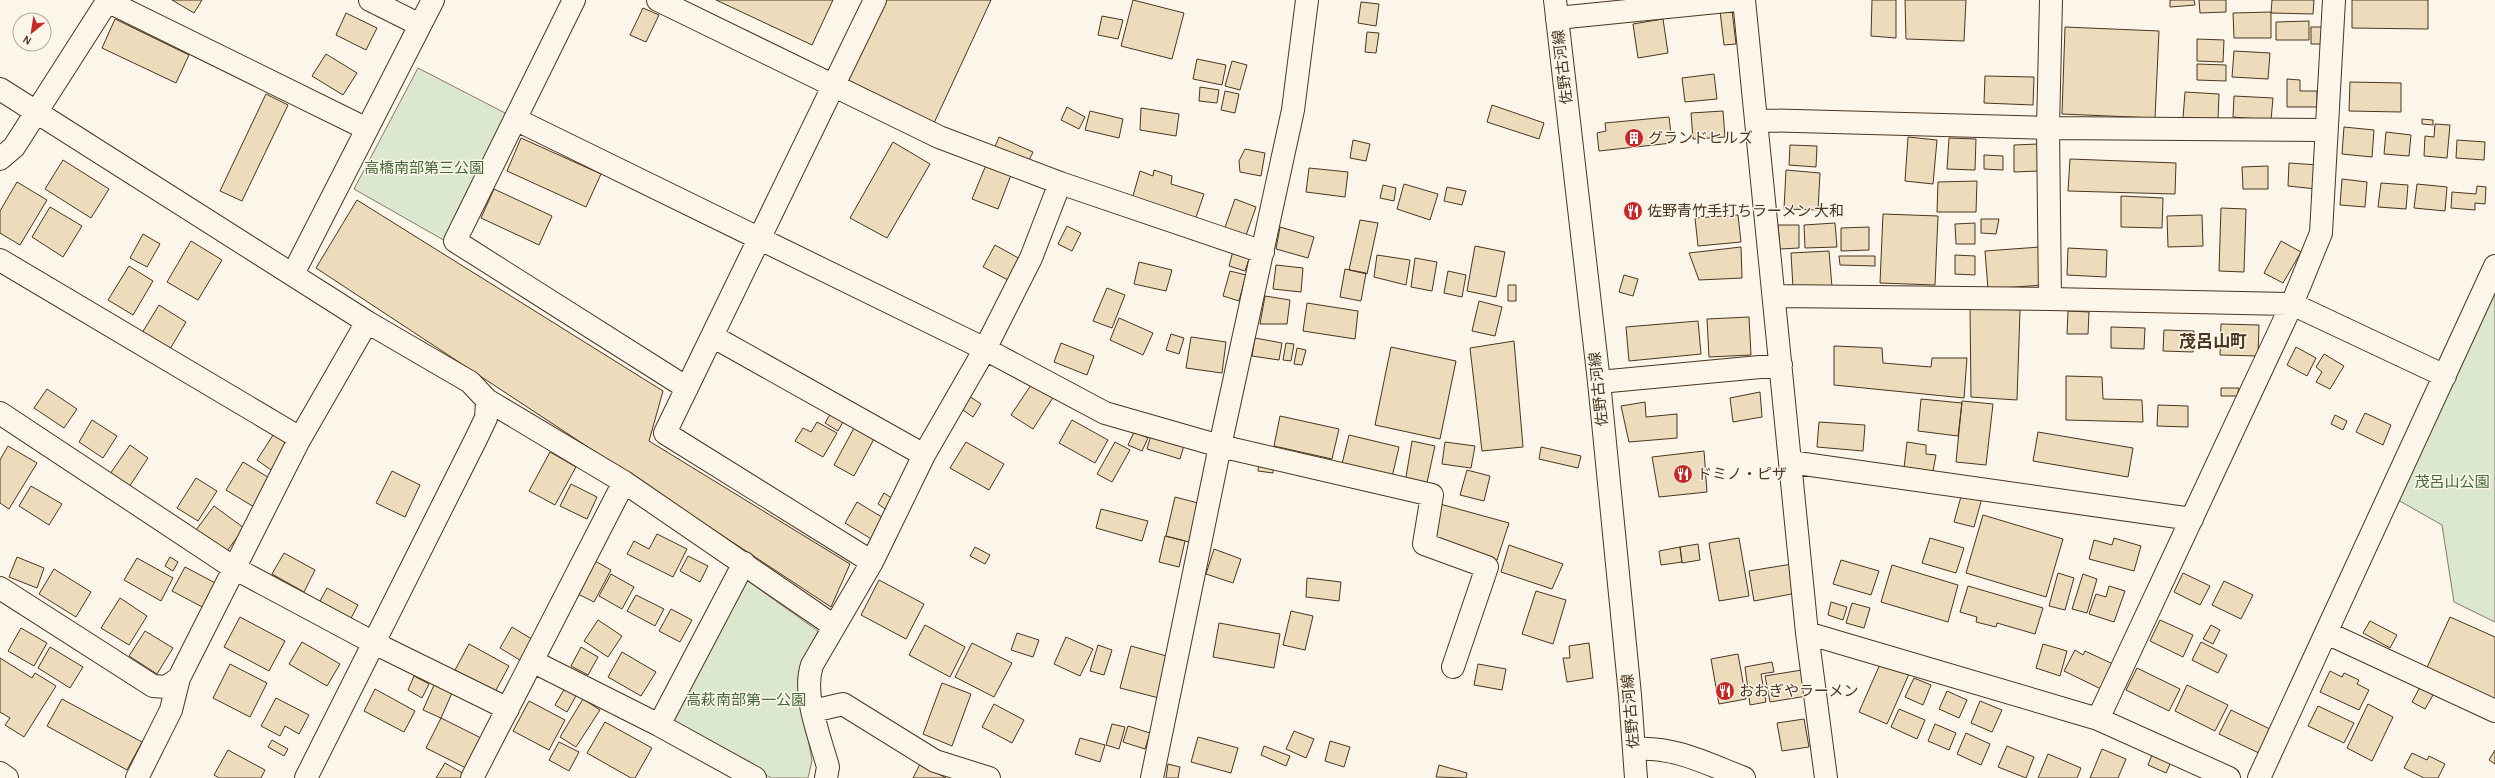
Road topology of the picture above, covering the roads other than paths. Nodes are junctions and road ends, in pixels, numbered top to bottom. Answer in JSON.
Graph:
{"nodes":[{"id":1,"x":370,"y":0,"type":"edge"},
{"id":2,"x":433,"y":0,"type":"edge"},
{"id":3,"x":574,"y":0,"type":"edge"},
{"id":4,"x":658,"y":0,"type":"edge"},
{"id":5,"x":875,"y":0,"type":"edge"},
{"id":6,"x":1307,"y":0,"type":"edge"},
{"id":7,"x":1737,"y":0,"type":"edge"},
{"id":8,"x":1744,"y":0,"type":"edge"},
{"id":9,"x":2051,"y":0,"type":"edge"},
{"id":10,"x":2334,"y":0,"type":"edge"},
{"id":11,"x":107,"y":1,"type":"edge"},
{"id":12,"x":1556,"y":9,"type":"edge"},
{"id":13,"x":420,"y":25,"type":"junction"},
{"id":14,"x":834,"y":85,"type":"junction"},
{"id":15,"x":0,"y":90,"type":"edge"},
{"id":16,"x":36,"y":112,"type":"junction"},
{"id":17,"x":515,"y":119,"type":"junction"},
{"id":18,"x":1756,"y":120,"type":"junction"},
{"id":19,"x":2048,"y":128,"type":"junction"},
{"id":20,"x":367,"y":129,"type":"junction"},
{"id":21,"x":2326,"y":130,"type":"junction"},
{"id":22,"x":0,"y":159,"type":"edge"},
{"id":23,"x":1060,"y":183,"type":"junction"},
{"id":24,"x":759,"y":238,"type":"junction"},
{"id":25,"x":1263,"y":252,"type":"junction"},
{"id":26,"x":0,"y":260,"type":"edge"},
{"id":27,"x":2495,"y":266,"type":"edge"},
{"id":28,"x":293,"y":274,"type":"junction"},
{"id":29,"x":1774,"y":296,"type":"junction"},
{"id":30,"x":2050,"y":299,"type":"junction"},
{"id":31,"x":2292,"y":304,"type":"junction"},
{"id":32,"x":367,"y":322,"type":"junction"},
{"id":33,"x":712,"y":336,"type":"junction"},
{"id":34,"x":985,"y":349,"type":"junction"},
{"id":35,"x":1780,"y":365,"type":"junction"},
{"id":36,"x":2445,"y":376,"type":"junction"},
{"id":37,"x":1599,"y":382,"type":"junction"},
{"id":38,"x":686,"y":388,"type":"junction"},
{"id":39,"x":487,"y":400,"type":"junction"},
{"id":40,"x":0,"y":413,"type":"edge"},
{"id":41,"x":300,"y":438,"type":"junction"},
{"id":42,"x":1220,"y":446,"type":"junction"},
{"id":43,"x":924,"y":455,"type":"junction"},
{"id":44,"x":1790,"y":462,"type":"junction"},
{"id":45,"x":624,"y":482,"type":"junction"},
{"id":46,"x":2192,"y":518,"type":"junction"},
{"id":47,"x":872,"y":562,"type":"junction"},
{"id":48,"x":744,"y":563,"type":"junction"},
{"id":49,"x":234,"y":568,"type":"junction"},
{"id":50,"x":0,"y":588,"type":"edge"},
{"id":51,"x":834,"y":626,"type":"junction"},
{"id":52,"x":1807,"y":633,"type":"junction"},
{"id":53,"x":2327,"y":633,"type":"junction"},
{"id":54,"x":374,"y":643,"type":"junction"},
{"id":55,"x":532,"y":661,"type":"junction"},
{"id":56,"x":1453,"y":667,"type":"dead end"},
{"id":57,"x":179,"y":678,"type":"junction"},
{"id":58,"x":508,"y":708,"type":"junction"},
{"id":59,"x":813,"y":711,"type":"junction"},
{"id":60,"x":2495,"y":711,"type":"edge"},
{"id":61,"x":2098,"y":719,"type":"junction"},
{"id":62,"x":659,"y":725,"type":"junction"},
{"id":63,"x":1634,"y":749,"type":"junction"},
{"id":64,"x":0,"y":773,"type":"edge"},
{"id":65,"x":480,"y":775,"type":"edge"},
{"id":66,"x":7,"y":778,"type":"edge"},
{"id":67,"x":137,"y":778,"type":"edge"},
{"id":68,"x":306,"y":778,"type":"edge"},
{"id":69,"x":755,"y":778,"type":"edge"},
{"id":70,"x":826,"y":778,"type":"edge"},
{"id":71,"x":989,"y":778,"type":"edge"},
{"id":72,"x":1152,"y":778,"type":"edge"},
{"id":73,"x":1636,"y":778,"type":"edge"},
{"id":74,"x":1744,"y":778,"type":"edge"},
{"id":75,"x":1826,"y":778,"type":"edge"},
{"id":76,"x":2229,"y":778,"type":"edge"},
{"id":77,"x":2259,"y":778,"type":"edge"}],
"edges":[{"from":1,"to":13,"type":"street"},
{"from":2,"to":13,"type":"street"},
{"from":3,"to":17,"type":"street"},
{"from":4,"to":14,"type":"street"},
{"from":5,"to":14,"type":"street"},
{"from":6,"to":25,"type":"street"},
{"from":7,"to":12,"type":"street"},
{"from":8,"to":18,"type":"street"},
{"from":9,"to":19,"type":"street"},
{"from":10,"to":21,"type":"street"},
{"from":11,"to":16,"type":"street"},
{"from":11,"to":20,"type":"street"},
{"from":12,"to":37,"type":"street","name":"佐野古河線"},
{"from":13,"to":20,"type":"street"},
{"from":14,"to":23,"type":"street"},
{"from":14,"to":24,"type":"street"},
{"from":15,"to":16,"type":"street"},
{"from":16,"to":22,"type":"street"},
{"from":16,"to":28,"type":"street"},
{"from":17,"to":24,"type":"street"},
{"from":17,"to":38,"type":"street"},
{"from":18,"to":19,"type":"street"},
{"from":18,"to":29,"type":"street"},
{"from":19,"to":21,"type":"street"},
{"from":19,"to":30,"type":"street"},
{"from":20,"to":28,"type":"street"},
{"from":21,"to":31,"type":"street"},
{"from":23,"to":25,"type":"street"},
{"from":23,"to":34,"type":"street"},
{"from":24,"to":33,"type":"street"},
{"from":24,"to":34,"type":"street"},
{"from":25,"to":42,"type":"street"},
{"from":26,"to":41,"type":"street"},
{"from":27,"to":36,"type":"street"},
{"from":28,"to":32,"type":"street"},
{"from":29,"to":30,"type":"street"},
{"from":29,"to":35,"type":"street"},
{"from":30,"to":31,"type":"street"},
{"from":31,"to":36,"type":"street"},
{"from":31,"to":46,"type":"street"},
{"from":32,"to":39,"type":"street"},
{"from":32,"to":41,"type":"street"},
{"from":33,"to":38,"type":"street"},
{"from":33,"to":43,"type":"street"},
{"from":34,"to":42,"type":"street"},
{"from":34,"to":43,"type":"street"},
{"from":35,"to":37,"type":"street"},
{"from":35,"to":44,"type":"street"},
{"from":36,"to":53,"type":"street"},
{"from":37,"to":63,"type":"street","name":"佐野古河線"},
{"from":38,"to":47,"type":"street"},
{"from":39,"to":45,"type":"street"},
{"from":39,"to":54,"type":"street"},
{"from":40,"to":49,"type":"street"},
{"from":41,"to":49,"type":"street"},
{"from":42,"to":56,"type":"street"},
{"from":42,"to":72,"type":"street"},
{"from":43,"to":47,"type":"street"},
{"from":44,"to":46,"type":"street"},
{"from":44,"to":52,"type":"street"},
{"from":45,"to":48,"type":"street"},
{"from":45,"to":55,"type":"street"},
{"from":46,"to":61,"type":"street"},
{"from":47,"to":51,"type":"street"},
{"from":48,"to":51,"type":"street"},
{"from":48,"to":62,"type":"street"},
{"from":49,"to":54,"type":"street"},
{"from":49,"to":57,"type":"street"},
{"from":50,"to":57,"type":"street"},
{"from":51,"to":59,"type":"street"},
{"from":52,"to":61,"type":"street"},
{"from":52,"to":75,"type":"street"},
{"from":53,"to":60,"type":"street"},
{"from":53,"to":77,"type":"street"},
{"from":54,"to":58,"type":"street"},
{"from":54,"to":68,"type":"street"},
{"from":55,"to":58,"type":"street"},
{"from":55,"to":62,"type":"street"},
{"from":57,"to":67,"type":"street"},
{"from":58,"to":65,"type":"street"},
{"from":59,"to":70,"type":"street"},
{"from":59,"to":71,"type":"street"},
{"from":61,"to":76,"type":"street"},
{"from":62,"to":69,"type":"street"},
{"from":63,"to":73,"type":"street","name":"佐野古河線"},
{"from":63,"to":74,"type":"street"},
{"from":64,"to":66,"type":"street"}]}
